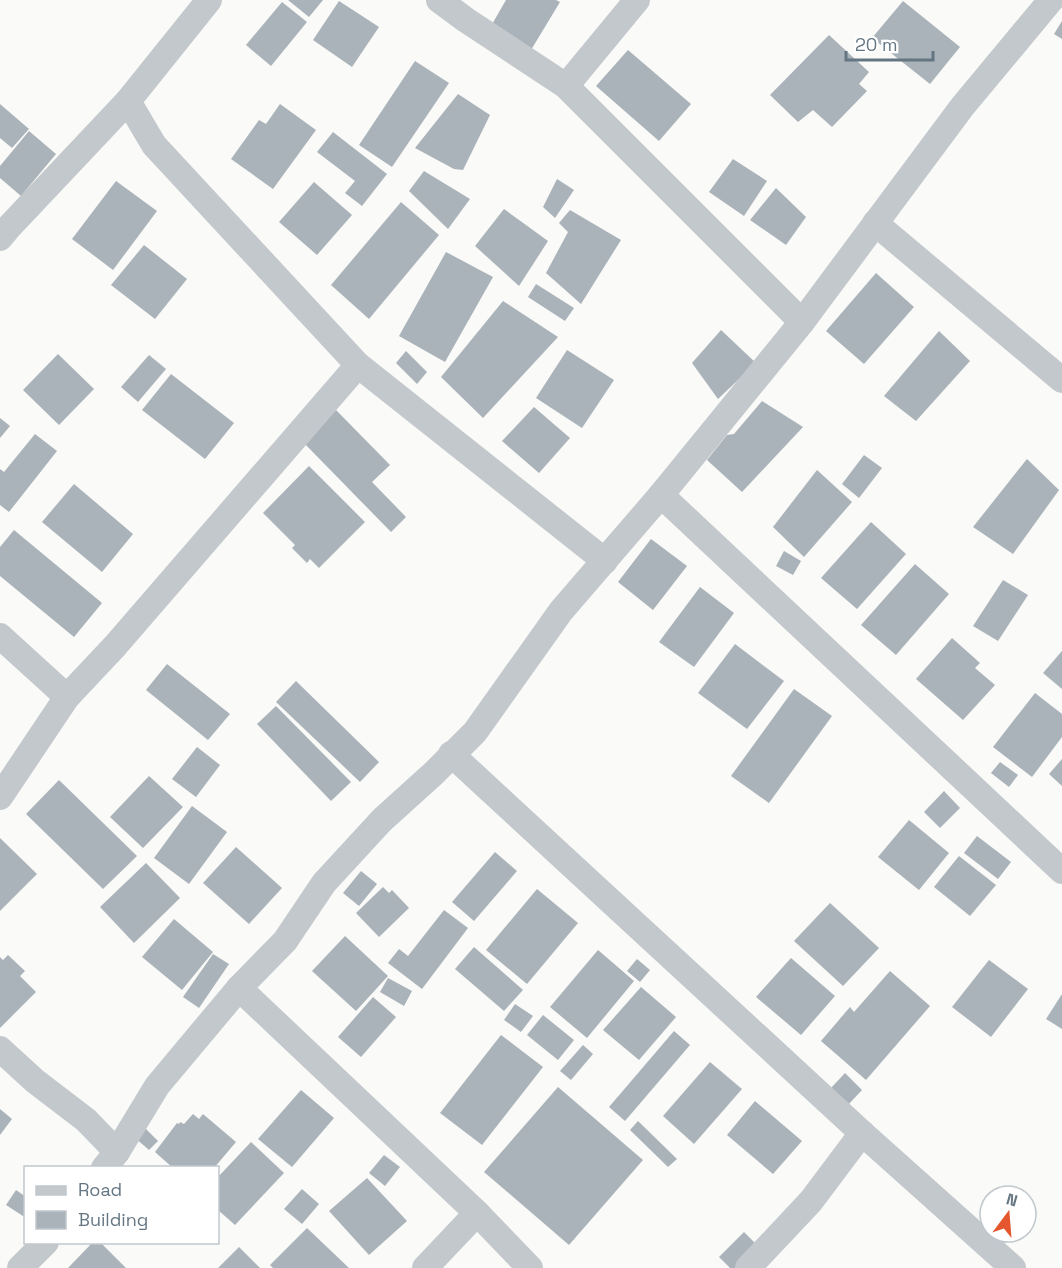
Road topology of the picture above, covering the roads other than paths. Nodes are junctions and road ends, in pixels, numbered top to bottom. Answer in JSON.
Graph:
{"nodes":[{"id":1,"x":209,"y":0,"type":"edge"},
{"id":2,"x":439,"y":0,"type":"edge"},
{"id":3,"x":637,"y":0,"type":"edge"},
{"id":4,"x":1051,"y":0,"type":"edge"},
{"id":5,"x":566,"y":86,"type":"junction"},
{"id":6,"x":129,"y":101,"type":"junction"},
{"id":7,"x":875,"y":223,"type":"junction"},
{"id":8,"x":0,"y":238,"type":"edge"},
{"id":9,"x":802,"y":322,"type":"junction"},
{"id":10,"x":358,"y":365,"type":"junction"},
{"id":11,"x":1062,"y":380,"type":"edge"},
{"id":12,"x":661,"y":495,"type":"junction"},
{"id":13,"x":605,"y":561,"type":"junction"},
{"id":14,"x":0,"y":636,"type":"edge"},
{"id":15,"x":67,"y":697,"type":"junction"},
{"id":16,"x":451,"y":754,"type":"junction"},
{"id":17,"x":0,"y":797,"type":"edge"},
{"id":18,"x":1062,"y":871,"type":"edge"},
{"id":19,"x":239,"y":988,"type":"junction"},
{"id":20,"x":0,"y":1049,"type":"edge"},
{"id":21,"x":862,"y":1133,"type":"junction"},
{"id":22,"x":110,"y":1160,"type":"edge"},
{"id":23,"x":477,"y":1214,"type":"junction"},
{"id":24,"x":44,"y":1244,"type":"edge"},
{"id":25,"x":20,"y":1268,"type":"edge"},
{"id":26,"x":425,"y":1268,"type":"edge"},
{"id":27,"x":530,"y":1268,"type":"edge"},
{"id":28,"x":748,"y":1268,"type":"edge"},
{"id":29,"x":1013,"y":1268,"type":"edge"}],
"edges":[{"from":1,"to":6,"type":"street"},
{"from":2,"to":5,"type":"street"},
{"from":3,"to":5,"type":"street"},
{"from":4,"to":7,"type":"street"},
{"from":5,"to":9,"type":"street"},
{"from":6,"to":8,"type":"street"},
{"from":6,"to":10,"type":"street"},
{"from":7,"to":9,"type":"street"},
{"from":7,"to":11,"type":"street"},
{"from":9,"to":12,"type":"street"},
{"from":10,"to":13,"type":"street"},
{"from":10,"to":15,"type":"street"},
{"from":12,"to":13,"type":"street"},
{"from":12,"to":18,"type":"street"},
{"from":13,"to":16,"type":"street"},
{"from":14,"to":15,"type":"street"},
{"from":15,"to":17,"type":"street"},
{"from":16,"to":19,"type":"street"},
{"from":16,"to":21,"type":"street"},
{"from":19,"to":22,"type":"street"},
{"from":19,"to":23,"type":"street"},
{"from":20,"to":22,"type":"street"},
{"from":21,"to":28,"type":"street"},
{"from":21,"to":29,"type":"street"},
{"from":23,"to":26,"type":"street"},
{"from":23,"to":27,"type":"street"},
{"from":24,"to":25,"type":"street"}]}
